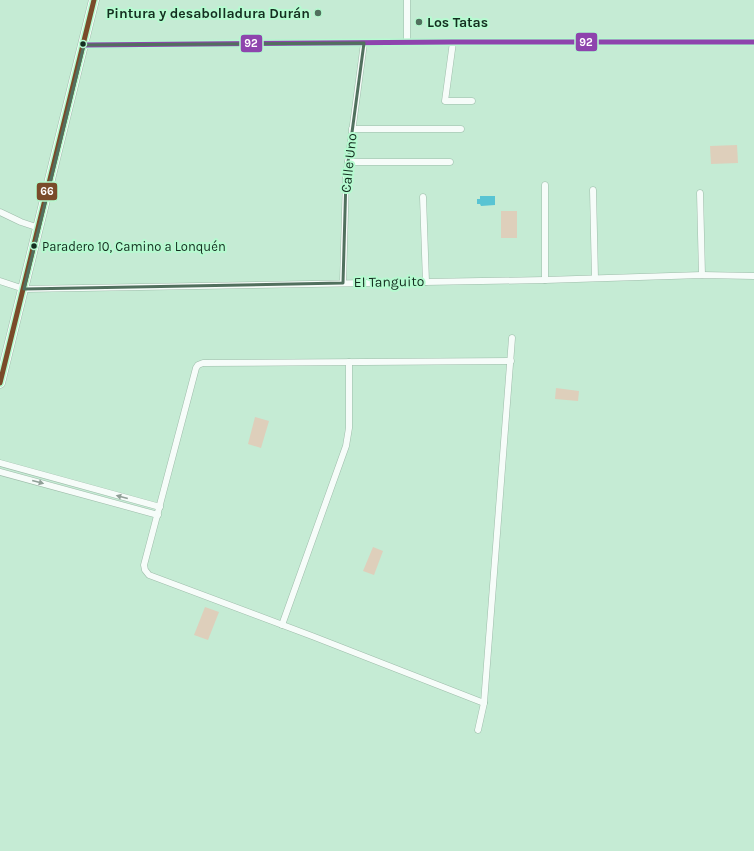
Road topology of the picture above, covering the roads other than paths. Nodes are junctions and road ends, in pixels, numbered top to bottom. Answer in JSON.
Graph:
{"nodes":[{"id":1,"x":94,"y":0,"type":"edge"},
{"id":2,"x":407,"y":0,"type":"edge"},
{"id":3,"x":407,"y":42,"type":"junction"},
{"id":4,"x":453,"y":42,"type":"junction"},
{"id":5,"x":754,"y":42,"type":"edge"},
{"id":6,"x":364,"y":43,"type":"junction"},
{"id":7,"x":84,"y":45,"type":"junction"},
{"id":8,"x":472,"y":101,"type":"dead end"},
{"id":9,"x":352,"y":129,"type":"junction"},
{"id":10,"x":461,"y":129,"type":"dead end"},
{"id":11,"x":348,"y":162,"type":"junction"},
{"id":12,"x":450,"y":162,"type":"dead end"},
{"id":13,"x":545,"y":184,"type":"dead end"},
{"id":14,"x":593,"y":190,"type":"dead end"},
{"id":15,"x":700,"y":193,"type":"dead end"},
{"id":16,"x":423,"y":197,"type":"dead end"},
{"id":17,"x":0,"y":212,"type":"edge"},
{"id":18,"x":39,"y":228,"type":"junction"},
{"id":19,"x":702,"y":275,"type":"junction"},
{"id":20,"x":754,"y":276,"type":"edge"},
{"id":21,"x":595,"y":278,"type":"junction"},
{"id":22,"x":0,"y":280,"type":"edge"},
{"id":23,"x":545,"y":280,"type":"junction"},
{"id":24,"x":426,"y":282,"type":"junction"},
{"id":25,"x":343,"y":283,"type":"junction"},
{"id":26,"x":24,"y":289,"type":"junction"},
{"id":27,"x":512,"y":338,"type":"dead end"},
{"id":28,"x":511,"y":361,"type":"junction"},
{"id":29,"x":349,"y":362,"type":"junction"},
{"id":30,"x":2,"y":370,"type":"edge"},
{"id":31,"x":0,"y":383,"type":"edge"},
{"id":32,"x":0,"y":463,"type":"edge"},
{"id":33,"x":0,"y":472,"type":"edge"},
{"id":34,"x":160,"y":507,"type":"junction"},
{"id":35,"x":158,"y":515,"type":"junction"},
{"id":36,"x":282,"y":625,"type":"junction"},
{"id":37,"x":484,"y":703,"type":"junction"},
{"id":38,"x":478,"y":730,"type":"dead end"}],
"edges":[{"from":1,"to":7,"type":"main road"},
{"from":2,"to":3,"type":"street"},
{"from":3,"to":4,"type":"street"},
{"from":3,"to":6,"type":"street"},
{"from":4,"to":5,"type":"street"},
{"from":4,"to":8,"type":"street"},
{"from":6,"to":7,"type":"street"},
{"from":6,"to":9,"type":"street","name":"Calle Uno"},
{"from":7,"to":18,"type":"main road"},
{"from":9,"to":10,"type":"street"},
{"from":9,"to":11,"type":"street","name":"Calle Uno"},
{"from":11,"to":12,"type":"street"},
{"from":11,"to":25,"type":"street","name":"Calle Uno"},
{"from":13,"to":23,"type":"street"},
{"from":14,"to":21,"type":"street"},
{"from":15,"to":19,"type":"street"},
{"from":16,"to":24,"type":"street"},
{"from":17,"to":18,"type":"street"},
{"from":18,"to":26,"type":"main road"},
{"from":19,"to":20,"type":"street","name":"El Tanguito"},
{"from":19,"to":21,"type":"street","name":"El Tanguito"},
{"from":21,"to":23,"type":"street","name":"El Tanguito"},
{"from":22,"to":26,"type":"street"},
{"from":23,"to":24,"type":"street","name":"El Tanguito"},
{"from":24,"to":25,"type":"street","name":"El Tanguito"},
{"from":25,"to":26,"type":"street","name":"El Tanguito"},
{"from":26,"to":30,"type":"main road"},
{"from":27,"to":28,"type":"street"},
{"from":28,"to":29,"type":"street"},
{"from":28,"to":37,"type":"street"},
{"from":29,"to":34,"type":"street"},
{"from":29,"to":36,"type":"street"},
{"from":30,"to":31,"type":"main road"},
{"from":34,"to":32,"type":"street","one_way":true},
{"from":33,"to":35,"type":"street","one_way":true},
{"from":34,"to":35,"type":"street"},
{"from":35,"to":36,"type":"street"},
{"from":36,"to":37,"type":"street"},
{"from":37,"to":38,"type":"street"}]}
